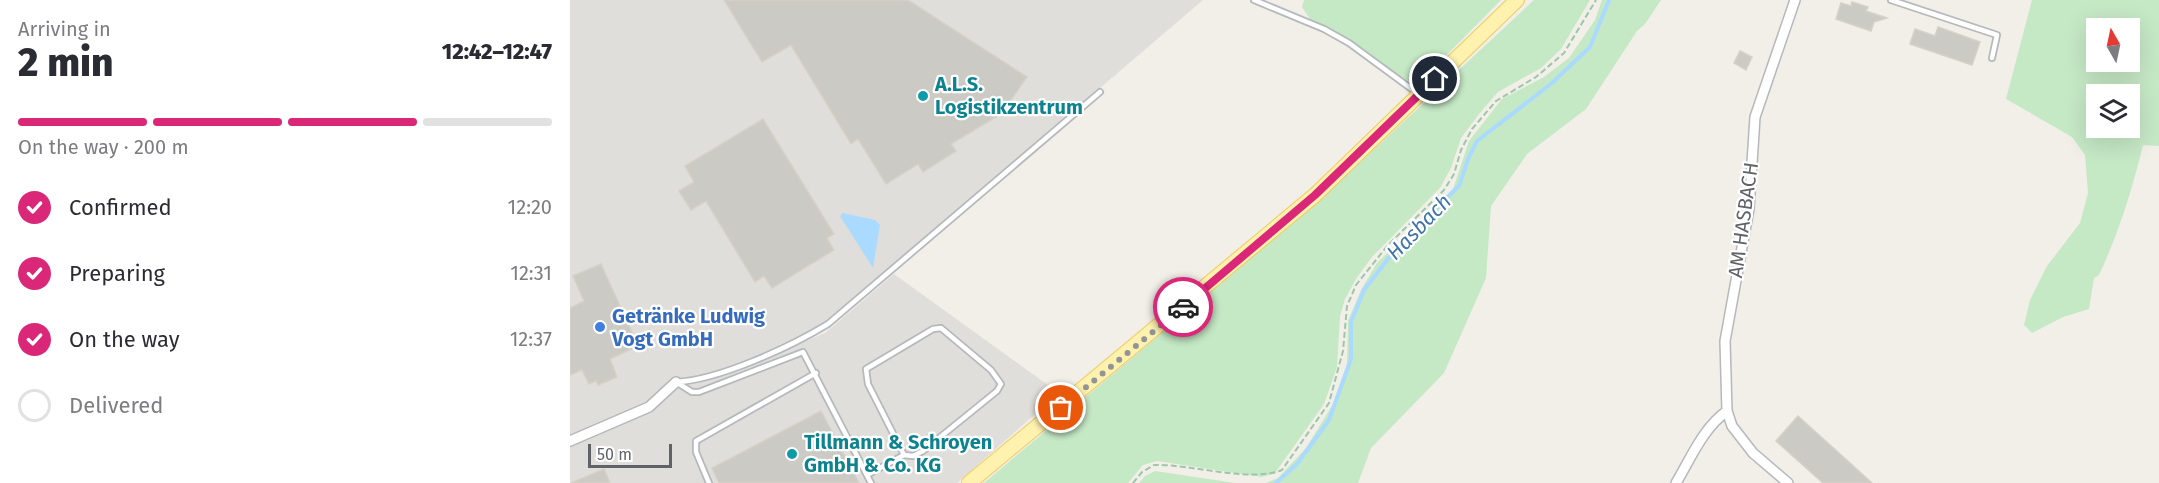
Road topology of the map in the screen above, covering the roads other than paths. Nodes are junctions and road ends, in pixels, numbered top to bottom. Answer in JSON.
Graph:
{"nodes":[{"id":1,"x":1254,"y":0,"type":"edge"},
{"id":2,"x":1517,"y":0,"type":"edge"},
{"id":3,"x":1795,"y":0,"type":"edge"},
{"id":4,"x":1891,"y":0,"type":"edge"},
{"id":5,"x":1992,"y":58,"type":"dead end"},
{"id":6,"x":1100,"y":92,"type":"dead end"},
{"id":7,"x":1419,"y":94,"type":"junction"},
{"id":8,"x":816,"y":373,"type":"junction"},
{"id":9,"x":676,"y":382,"type":"junction"},
{"id":10,"x":1727,"y":411,"type":"junction"},
{"id":11,"x":570,"y":441,"type":"edge"},
{"id":12,"x":904,"y":455,"type":"junction"},
{"id":13,"x":867,"y":475,"type":"junction"},
{"id":14,"x":709,"y":483,"type":"edge"},
{"id":15,"x":871,"y":483,"type":"edge"},
{"id":16,"x":969,"y":483,"type":"edge"},
{"id":17,"x":1676,"y":483,"type":"edge"},
{"id":18,"x":1788,"y":483,"type":"edge"}],
"edges":[{"from":1,"to":7,"type":"lane"},
{"from":2,"to":7,"type":"main road"},
{"from":3,"to":10,"type":"street","name":"AM HASBACH"},
{"from":4,"to":5,"type":"lane"},
{"from":6,"to":9,"type":"lane"},
{"from":7,"to":16,"type":"main road"},
{"from":8,"to":9,"type":"lane"},
{"from":8,"to":13,"type":"lane"},
{"from":8,"to":14,"type":"lane"},
{"from":9,"to":11,"type":"street"},
{"from":10,"to":17,"type":"street"},
{"from":10,"to":18,"type":"street","name":"AM HASBACH"},
{"from":12,"to":12,"type":"lane"},
{"from":12,"to":13,"type":"lane"},
{"from":13,"to":15,"type":"lane"}]}
